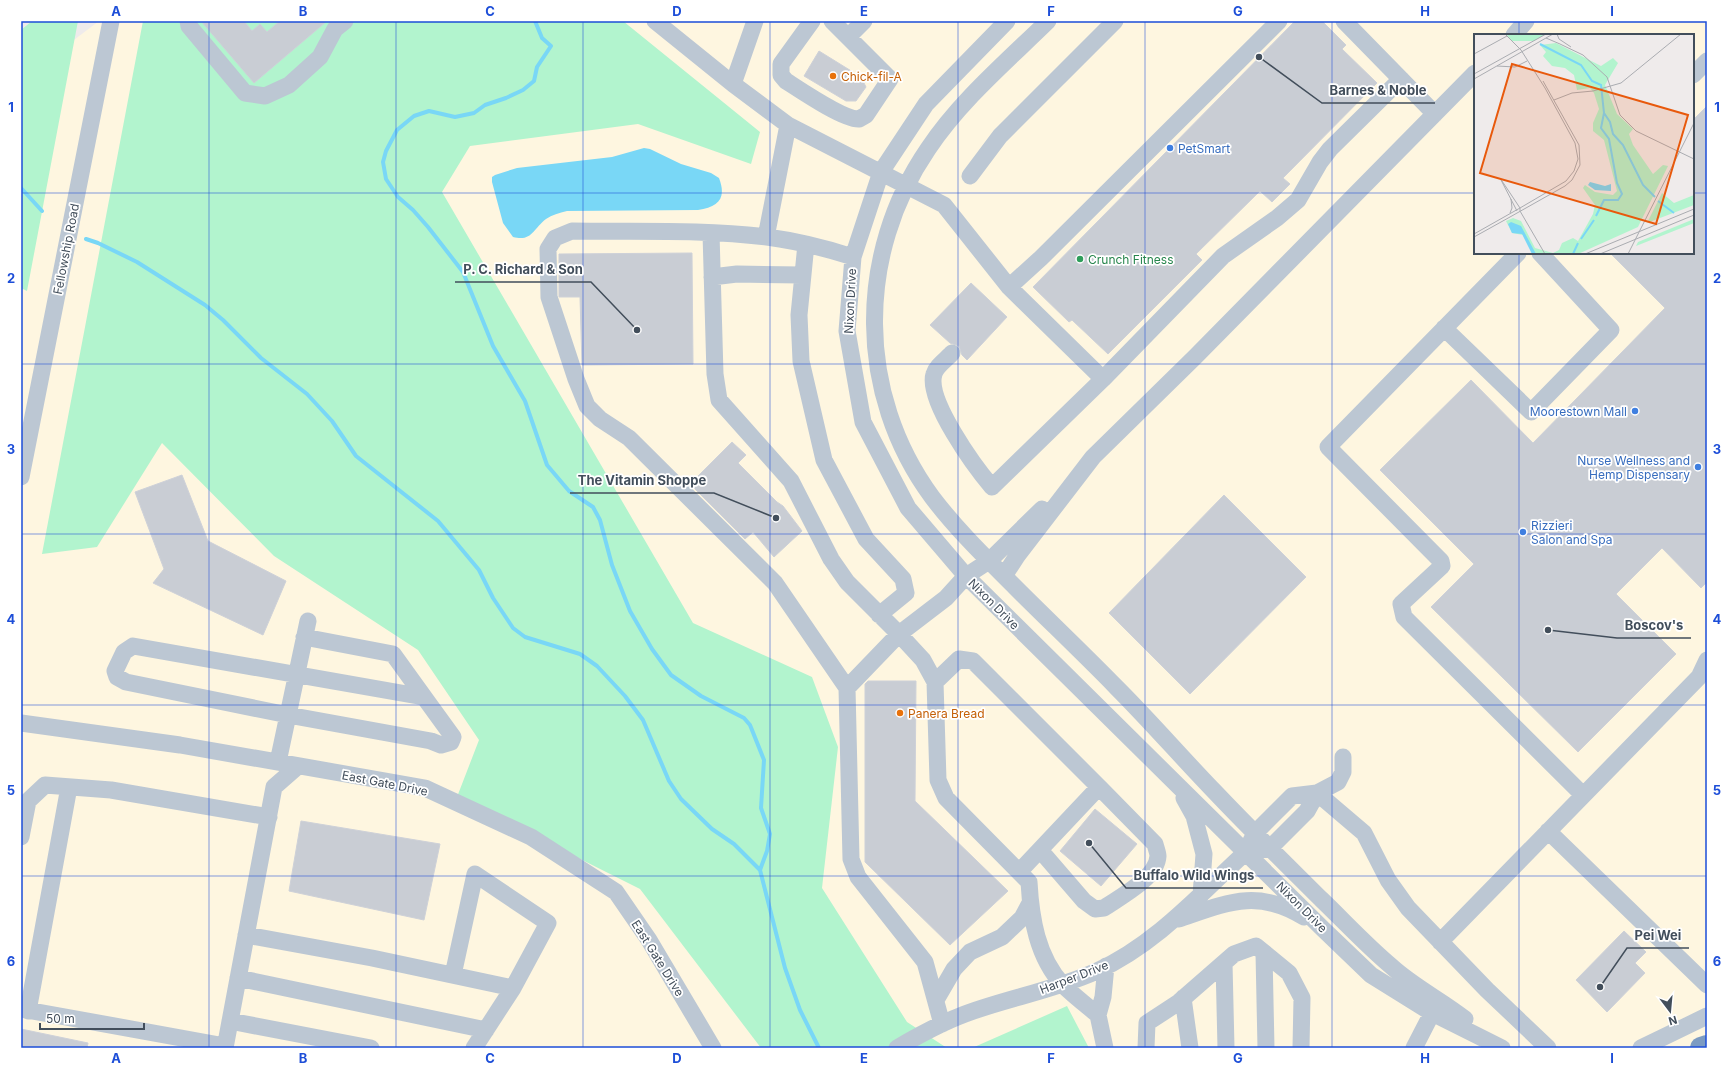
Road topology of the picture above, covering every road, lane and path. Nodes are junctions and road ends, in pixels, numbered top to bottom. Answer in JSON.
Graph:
{"nodes":[{"id":1,"x":111,"y":21,"type":"edge"},
{"id":2,"x":188,"y":21,"type":"edge"},
{"id":3,"x":345,"y":21,"type":"edge"},
{"id":4,"x":655,"y":21,"type":"edge"},
{"id":5,"x":754,"y":21,"type":"edge"},
{"id":6,"x":812,"y":21,"type":"edge"},
{"id":7,"x":832,"y":21,"type":"edge"},
{"id":8,"x":864,"y":21,"type":"edge"},
{"id":9,"x":1006,"y":21,"type":"edge"},
{"id":10,"x":1048,"y":21,"type":"edge"},
{"id":11,"x":1115,"y":21,"type":"edge"},
{"id":12,"x":1279,"y":21,"type":"edge"},
{"id":13,"x":1344,"y":21,"type":"edge"},
{"id":14,"x":1526,"y":21,"type":"edge"},
{"id":15,"x":1515,"y":34,"type":"edge"},
{"id":16,"x":848,"y":37,"type":"junction"},
{"id":17,"x":1707,"y":61,"type":"edge"},
{"id":18,"x":1474,"y":74,"type":"edge"},
{"id":19,"x":1694,"y":74,"type":"edge"},
{"id":20,"x":1401,"y":79,"type":"junction"},
{"id":21,"x":733,"y":84,"type":"junction"},
{"id":22,"x":1435,"y":114,"type":"junction"},
{"id":23,"x":788,"y":125,"type":"junction"},
{"id":24,"x":881,"y":172,"type":"junction"},
{"id":25,"x":970,"y":176,"type":"dead end"},
{"id":26,"x":906,"y":186,"type":"junction"},
{"id":27,"x":712,"y":233,"type":"junction"},
{"id":28,"x":766,"y":237,"type":"junction"},
{"id":29,"x":806,"y":244,"type":"junction"},
{"id":30,"x":1517,"y":254,"type":"edge"},
{"id":31,"x":1541,"y":254,"type":"edge"},
{"id":32,"x":853,"y":257,"type":"junction"},
{"id":33,"x":802,"y":275,"type":"junction"},
{"id":34,"x":712,"y":277,"type":"junction"},
{"id":35,"x":1009,"y":287,"type":"junction"},
{"id":36,"x":1444,"y":328,"type":"junction"},
{"id":37,"x":952,"y":353,"type":"dead end"},
{"id":38,"x":1103,"y":379,"type":"junction"},
{"id":39,"x":1083,"y":468,"type":"junction"},
{"id":40,"x":21,"y":477,"type":"edge"},
{"id":41,"x":989,"y":561,"type":"junction"},
{"id":42,"x":966,"y":576,"type":"junction"},
{"id":43,"x":1004,"y":576,"type":"junction"},
{"id":44,"x":879,"y":615,"type":"junction"},
{"id":45,"x":899,"y":634,"type":"junction"},
{"id":46,"x":1707,"y":660,"type":"edge"},
{"id":47,"x":296,"y":675,"type":"junction"},
{"id":48,"x":935,"y":682,"type":"junction"},
{"id":49,"x":847,"y":688,"type":"junction"},
{"id":50,"x":424,"y":697,"type":"junction"},
{"id":51,"x":288,"y":715,"type":"junction"},
{"id":52,"x":21,"y":723,"type":"edge"},
{"id":53,"x":1343,"y":757,"type":"dead end"},
{"id":54,"x":278,"y":762,"type":"junction"},
{"id":55,"x":298,"y":766,"type":"junction"},
{"id":56,"x":1175,"y":782,"type":"junction"},
{"id":57,"x":69,"y":787,"type":"junction"},
{"id":58,"x":1099,"y":787,"type":"junction"},
{"id":59,"x":1317,"y":793,"type":"junction"},
{"id":60,"x":1583,"y":795,"type":"junction"},
{"id":61,"x":269,"y":816,"type":"junction"},
{"id":62,"x":1548,"y":832,"type":"junction"},
{"id":63,"x":1255,"y":834,"type":"junction"},
{"id":64,"x":21,"y":837,"type":"edge"},
{"id":65,"x":1270,"y":848,"type":"junction"},
{"id":66,"x":1040,"y":850,"type":"junction"},
{"id":67,"x":1246,"y":852,"type":"junction"},
{"id":68,"x":1018,"y":872,"type":"junction"},
{"id":69,"x":1201,"y":895,"type":"junction"},
{"id":70,"x":1030,"y":903,"type":"junction"},
{"id":71,"x":1173,"y":921,"type":"junction"},
{"id":72,"x":1323,"y":929,"type":"junction"},
{"id":73,"x":246,"y":935,"type":"junction"},
{"id":74,"x":1440,"y":942,"type":"junction"},
{"id":75,"x":1264,"y":953,"type":"junction"},
{"id":76,"x":1224,"y":963,"type":"junction"},
{"id":77,"x":1106,"y":966,"type":"junction"},
{"id":78,"x":453,"y":975,"type":"junction"},
{"id":79,"x":238,"y":978,"type":"junction"},
{"id":80,"x":1062,"y":984,"type":"junction"},
{"id":81,"x":1707,"y":985,"type":"edge"},
{"id":82,"x":513,"y":988,"type":"junction"},
{"id":83,"x":1183,"y":998,"type":"junction"},
{"id":84,"x":936,"y":1000,"type":"junction"},
{"id":85,"x":24,"y":1010,"type":"edge"},
{"id":86,"x":1432,"y":1013,"type":"junction"},
{"id":87,"x":1098,"y":1015,"type":"junction"},
{"id":88,"x":1707,"y":1016,"type":"edge"},
{"id":89,"x":230,"y":1021,"type":"junction"},
{"id":90,"x":942,"y":1024,"type":"junction"},
{"id":91,"x":486,"y":1030,"type":"junction"},
{"id":92,"x":144,"y":1031,"type":"junction"},
{"id":93,"x":1707,"y":1046,"type":"edge"},
{"id":94,"x":225,"y":1047,"type":"edge"},
{"id":95,"x":153,"y":1048,"type":"edge"},
{"id":96,"x":371,"y":1048,"type":"edge"},
{"id":97,"x":474,"y":1048,"type":"edge"},
{"id":98,"x":713,"y":1048,"type":"edge"},
{"id":99,"x":897,"y":1048,"type":"edge"},
{"id":100,"x":1105,"y":1048,"type":"edge"},
{"id":101,"x":1146,"y":1048,"type":"edge"},
{"id":102,"x":1190,"y":1048,"type":"edge"},
{"id":103,"x":1226,"y":1048,"type":"edge"},
{"id":104,"x":1266,"y":1048,"type":"edge"},
{"id":105,"x":1300,"y":1048,"type":"edge"},
{"id":106,"x":1414,"y":1048,"type":"edge"},
{"id":107,"x":1503,"y":1048,"type":"edge"},
{"id":108,"x":1548,"y":1048,"type":"edge"},
{"id":109,"x":1641,"y":1048,"type":"edge"},
{"id":110,"x":1701,"y":1048,"type":"edge"}],
"edges":[{"from":1,"to":40,"type":"street","name":"Fellowship Road"},
{"from":2,"to":3,"type":"street"},
{"from":4,"to":21,"type":"street"},
{"from":5,"to":21,"type":"street"},
{"from":6,"to":16,"type":"street"},
{"from":7,"to":16,"type":"street"},
{"from":8,"to":16,"type":"street"},
{"from":9,"to":24,"type":"street","name":"Nixon Drive"},
{"from":10,"to":26,"type":"street","name":"Nixon Drive"},
{"from":11,"to":25,"type":"street"},
{"from":12,"to":35,"type":"street"},
{"from":13,"to":20,"type":"street"},
{"from":14,"to":15,"type":"street"},
{"from":17,"to":19,"type":"street"},
{"from":18,"to":22,"type":"street"},
{"from":20,"to":22,"type":"street"},
{"from":20,"to":38,"type":"street"},
{"from":21,"to":23,"type":"street"},
{"from":22,"to":39,"type":"street"},
{"from":23,"to":24,"type":"street"},
{"from":23,"to":28,"type":"street"},
{"from":24,"to":26,"type":"street"},
{"from":24,"to":32,"type":"street","name":"Nixon Drive"},
{"from":26,"to":35,"type":"street"},
{"from":26,"to":41,"type":"street","name":"Nixon Drive"},
{"from":27,"to":28,"type":"street"},
{"from":27,"to":34,"type":"street"},
{"from":27,"to":49,"type":"street"},
{"from":28,"to":29,"type":"street"},
{"from":29,"to":32,"type":"street"},
{"from":29,"to":33,"type":"street"},
{"from":30,"to":36,"type":"street"},
{"from":31,"to":36,"type":"street"},
{"from":32,"to":42,"type":"street","name":"Nixon Drive"},
{"from":33,"to":34,"type":"street"},
{"from":33,"to":44,"type":"street"},
{"from":34,"to":44,"type":"street"},
{"from":35,"to":38,"type":"street"},
{"from":36,"to":60,"type":"street"},
{"from":37,"to":38,"type":"street"},
{"from":39,"to":41,"type":"street"},
{"from":39,"to":43,"type":"street"},
{"from":41,"to":42,"type":"street"},
{"from":41,"to":43,"type":"street","name":"Nixon Drive"},
{"from":42,"to":45,"type":"street"},
{"from":42,"to":56,"type":"street","name":"Nixon Drive"},
{"from":43,"to":63,"type":"street","name":"Nixon Drive"},
{"from":44,"to":45,"type":"street"},
{"from":45,"to":48,"type":"street"},
{"from":45,"to":49,"type":"street"},
{"from":46,"to":60,"type":"street"},
{"from":47,"to":50,"type":"street"},
{"from":47,"to":50,"type":"street"},
{"from":47,"to":51,"type":"street"},
{"from":47,"to":51,"type":"street"},
{"from":48,"to":58,"type":"street"},
{"from":48,"to":68,"type":"street"},
{"from":49,"to":84,"type":"street"},
{"from":50,"to":51,"type":"street"},
{"from":51,"to":54,"type":"street"},
{"from":52,"to":54,"type":"street","name":"East Gate Drive"},
{"from":53,"to":59,"type":"street"},
{"from":54,"to":55,"type":"street","name":"East Gate Drive"},
{"from":55,"to":61,"type":"street"},
{"from":55,"to":98,"type":"street","name":"East Gate Drive"},
{"from":56,"to":67,"type":"street","name":"Nixon Drive"},
{"from":56,"to":69,"type":"street"},
{"from":57,"to":61,"type":"street"},
{"from":57,"to":64,"type":"street"},
{"from":57,"to":85,"type":"street"},
{"from":58,"to":66,"type":"street"},
{"from":58,"to":66,"type":"street"},
{"from":59,"to":63,"type":"street","name":"Harper Drive"},
{"from":59,"to":65,"type":"street"},
{"from":59,"to":74,"type":"street"},
{"from":60,"to":62,"type":"street"},
{"from":61,"to":73,"type":"street"},
{"from":62,"to":74,"type":"street"},
{"from":62,"to":81,"type":"street"},
{"from":63,"to":65,"type":"street","name":"Nixon Drive"},
{"from":63,"to":67,"type":"street","name":"Harper Drive"},
{"from":65,"to":67,"type":"street"},
{"from":65,"to":107,"type":"street","name":"Nixon Drive"},
{"from":66,"to":68,"type":"street"},
{"from":67,"to":69,"type":"street","name":"Harper Drive"},
{"from":67,"to":72,"type":"street","name":"Nixon Drive"},
{"from":68,"to":70,"type":"street"},
{"from":69,"to":71,"type":"street","name":"Harper Drive"},
{"from":70,"to":80,"type":"street"},
{"from":70,"to":84,"type":"street"},
{"from":71,"to":72,"type":"street"},
{"from":71,"to":77,"type":"street","name":"Harper Drive"},
{"from":72,"to":86,"type":"street","name":"Nixon Drive"},
{"from":73,"to":78,"type":"street"},
{"from":73,"to":79,"type":"street"},
{"from":74,"to":108,"type":"street"},
{"from":75,"to":76,"type":"street"},
{"from":75,"to":104,"type":"street"},
{"from":75,"to":105,"type":"street"},
{"from":76,"to":83,"type":"street"},
{"from":76,"to":103,"type":"street"},
{"from":77,"to":80,"type":"street","name":"Harper Drive"},
{"from":77,"to":87,"type":"street"},
{"from":78,"to":82,"type":"street"},
{"from":78,"to":82,"type":"street"},
{"from":79,"to":89,"type":"street"},
{"from":79,"to":91,"type":"street"},
{"from":80,"to":87,"type":"street"},
{"from":80,"to":90,"type":"street","name":"Harper Drive"},
{"from":82,"to":91,"type":"street"},
{"from":83,"to":101,"type":"street"},
{"from":83,"to":102,"type":"street"},
{"from":84,"to":90,"type":"street"},
{"from":85,"to":92,"type":"street"},
{"from":86,"to":106,"type":"street"},
{"from":86,"to":107,"type":"street","name":"Nixon Drive"},
{"from":87,"to":100,"type":"street"},
{"from":88,"to":109,"type":"street"},
{"from":89,"to":94,"type":"street"},
{"from":89,"to":96,"type":"street"},
{"from":90,"to":99,"type":"street","name":"Harper Drive"},
{"from":91,"to":97,"type":"street"},
{"from":92,"to":94,"type":"street"},
{"from":92,"to":95,"type":"street"},
{"from":93,"to":110,"type":"highway"}]}
